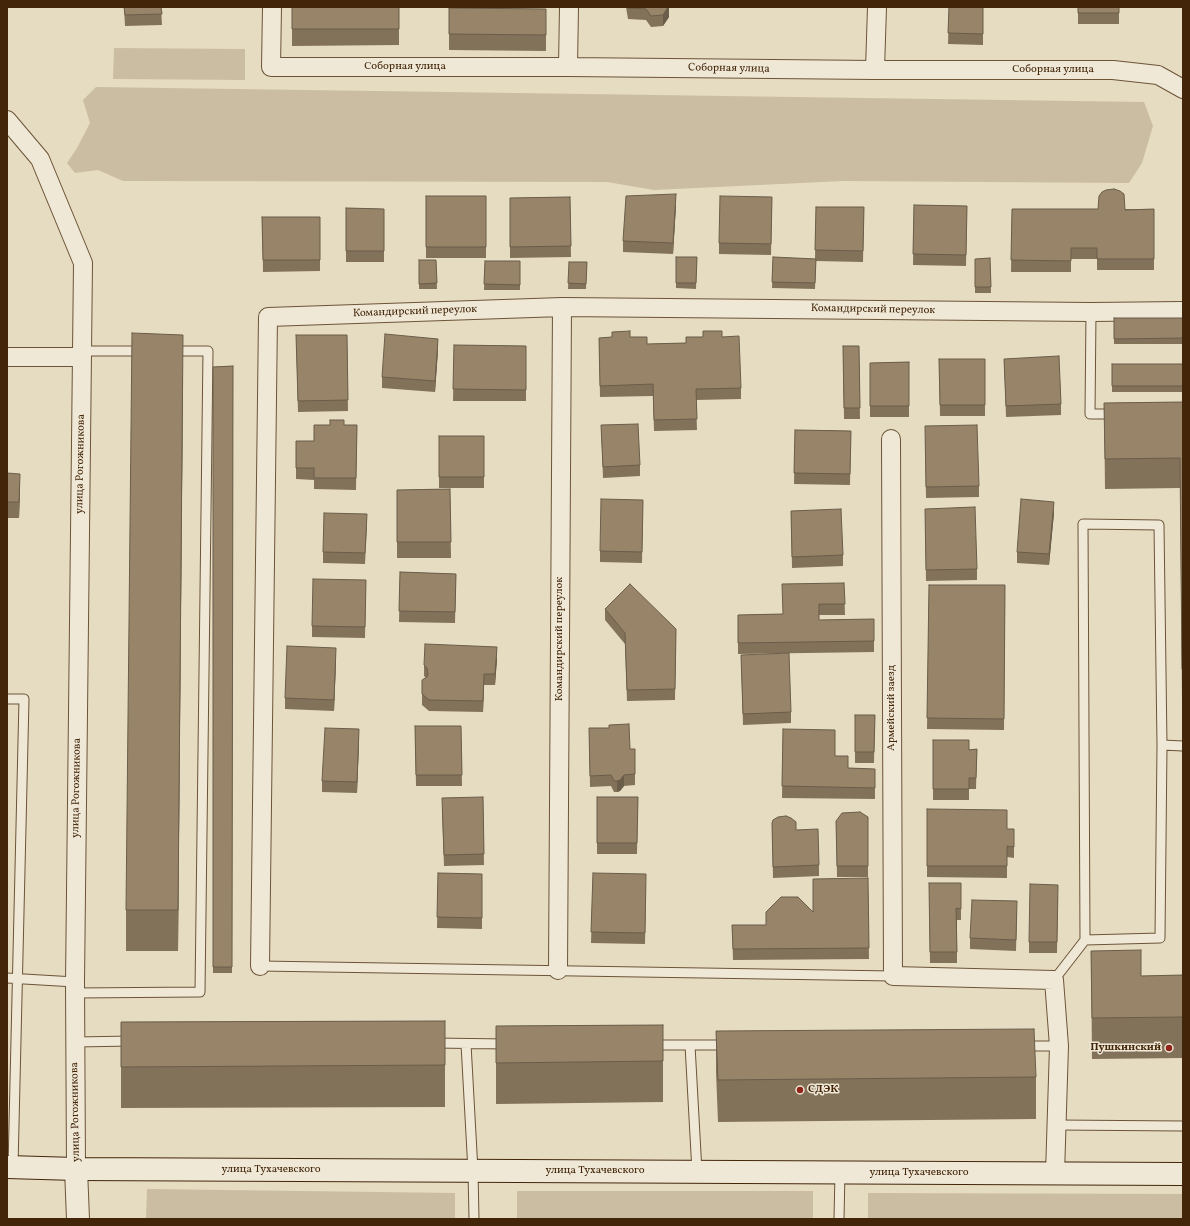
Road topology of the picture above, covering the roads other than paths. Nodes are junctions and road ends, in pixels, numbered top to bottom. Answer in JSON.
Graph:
{"nodes":[{"id":1,"x":272,"y":7,"type":"edge"},
{"id":2,"x":569,"y":7,"type":"edge"},
{"id":3,"x":877,"y":7,"type":"edge"},
{"id":4,"x":568,"y":67,"type":"junction"},
{"id":5,"x":875,"y":70,"type":"junction"},
{"id":6,"x":1183,"y":89,"type":"edge"},
{"id":7,"x":7,"y":120,"type":"edge"},
{"id":8,"x":562,"y":307,"type":"junction"},
{"id":9,"x":1183,"y":311,"type":"edge"},
{"id":10,"x":1091,"y":312,"type":"junction"},
{"id":11,"x":82,"y":354,"type":"junction"},
{"id":12,"x":7,"y":357,"type":"edge"},
{"id":13,"x":1121,"y":414,"type":"edge"},
{"id":14,"x":891,"y":439,"type":"dead end"},
{"id":15,"x":7,"y":699,"type":"edge"},
{"id":16,"x":1162,"y":745,"type":"junction"},
{"id":17,"x":1183,"y":746,"type":"edge"},
{"id":18,"x":1085,"y":940,"type":"junction"},
{"id":19,"x":260,"y":966,"type":"joint"},
{"id":20,"x":558,"y":970,"type":"junction"},
{"id":21,"x":893,"y":976,"type":"junction"},
{"id":22,"x":7,"y":978,"type":"edge"},
{"id":23,"x":18,"y":978,"type":"junction"},
{"id":24,"x":1054,"y":980,"type":"junction"},
{"id":25,"x":75,"y":987,"type":"junction"},
{"id":26,"x":141,"y":1041,"type":"edge"},
{"id":27,"x":75,"y":1042,"type":"junction"},
{"id":28,"x":426,"y":1043,"type":"edge"},
{"id":29,"x":466,"y":1044,"type":"junction"},
{"id":30,"x":520,"y":1044,"type":"edge"},
{"id":31,"x":644,"y":1045,"type":"edge"},
{"id":32,"x":690,"y":1045,"type":"junction"},
{"id":33,"x":737,"y":1045,"type":"edge"},
{"id":34,"x":1012,"y":1046,"type":"edge"},
{"id":35,"x":1059,"y":1046,"type":"junction"},
{"id":36,"x":1057,"y":1125,"type":"junction"},
{"id":37,"x":1183,"y":1126,"type":"edge"},
{"id":38,"x":10,"y":1167,"type":"edge"},
{"id":39,"x":76,"y":1169,"type":"junction"},
{"id":40,"x":473,"y":1171,"type":"junction"},
{"id":41,"x":697,"y":1172,"type":"junction"},
{"id":42,"x":840,"y":1172,"type":"junction"},
{"id":43,"x":1055,"y":1174,"type":"junction"},
{"id":44,"x":1183,"y":1174,"type":"edge"},
{"id":45,"x":78,"y":1219,"type":"edge"},
{"id":46,"x":474,"y":1219,"type":"edge"},
{"id":47,"x":839,"y":1219,"type":"edge"}],
"edges":[{"from":1,"to":4,"type":"street","name":"Соборная улица"},
{"from":2,"to":4,"type":"street"},
{"from":3,"to":5,"type":"street"},
{"from":4,"to":5,"type":"street","name":"Соборная улица"},
{"from":5,"to":6,"type":"street","name":"Соборная улица"},
{"from":7,"to":11,"type":"street","name":"улица Рогожникова"},
{"from":8,"to":10,"type":"street","name":"Командирский переулок"},
{"from":8,"to":19,"type":"street","name":"Командирский переулок"},
{"from":8,"to":20,"type":"street","name":"Командирский переулок"},
{"from":9,"to":10,"type":"street","name":"Командирский переулок"},
{"from":10,"to":13,"type":"lane"},
{"from":11,"to":12,"type":"street"},
{"from":11,"to":25,"type":"street","name":"улица Рогожникова"},
{"from":11,"to":25,"type":"lane"},
{"from":14,"to":21,"type":"street","name":"Армейский заезд"},
{"from":15,"to":23,"type":"lane"},
{"from":16,"to":17,"type":"lane"},
{"from":16,"to":18,"type":"lane"},
{"from":16,"to":18,"type":"lane"},
{"from":18,"to":24,"type":"lane"},
{"from":19,"to":20,"type":"lane"},
{"from":20,"to":21,"type":"lane"},
{"from":21,"to":24,"type":"street"},
{"from":22,"to":23,"type":"lane"},
{"from":23,"to":25,"type":"lane"},
{"from":23,"to":38,"type":"lane"},
{"from":24,"to":35,"type":"street"},
{"from":25,"to":27,"type":"street","name":"улица Рогожникова"},
{"from":26,"to":27,"type":"lane"},
{"from":27,"to":39,"type":"street","name":"улица Рогожникова"},
{"from":28,"to":29,"type":"lane"},
{"from":29,"to":30,"type":"lane"},
{"from":29,"to":40,"type":"lane"},
{"from":31,"to":32,"type":"lane"},
{"from":32,"to":33,"type":"lane"},
{"from":32,"to":41,"type":"lane"},
{"from":34,"to":35,"type":"lane"},
{"from":35,"to":36,"type":"street"},
{"from":36,"to":37,"type":"lane"},
{"from":36,"to":43,"type":"street"},
{"from":38,"to":39,"type":"main road","name":"улица Тухачевского"},
{"from":39,"to":40,"type":"main road","name":"улица Тухачевского"},
{"from":39,"to":45,"type":"main road","name":"улица Рогожникова"},
{"from":40,"to":41,"type":"main road","name":"улица Тухачевского"},
{"from":40,"to":46,"type":"lane"},
{"from":41,"to":42,"type":"main road","name":"улица Тухачевского"},
{"from":42,"to":43,"type":"main road","name":"улица Тухачевского"},
{"from":42,"to":47,"type":"lane"},
{"from":43,"to":44,"type":"main road","name":"улица Тухачевского"}]}
